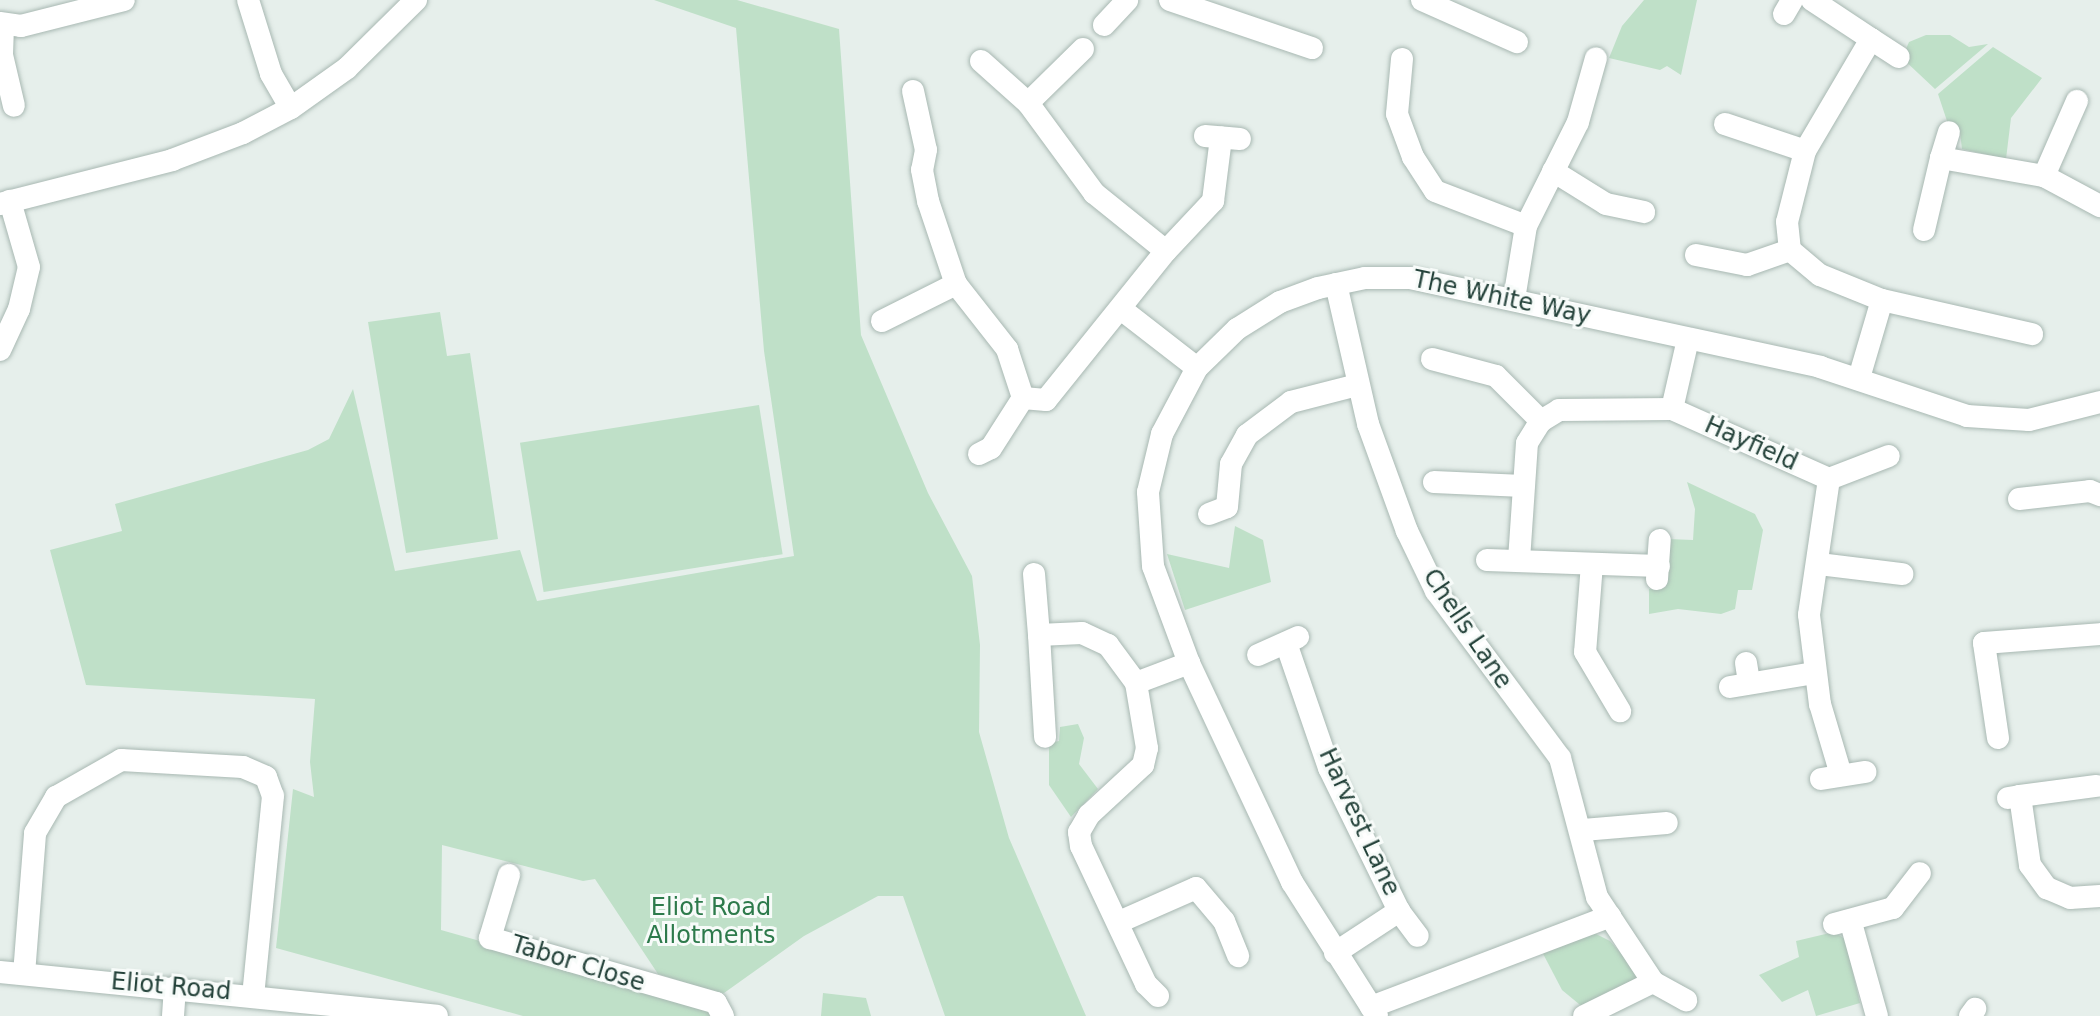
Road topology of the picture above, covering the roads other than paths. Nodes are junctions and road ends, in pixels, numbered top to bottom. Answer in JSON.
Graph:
{"nodes":[{"id":1,"x":124,"y":0,"type":"edge"},
{"id":2,"x":248,"y":0,"type":"edge"},
{"id":3,"x":416,"y":0,"type":"edge"},
{"id":4,"x":1127,"y":0,"type":"edge"},
{"id":5,"x":1170,"y":0,"type":"edge"},
{"id":6,"x":1422,"y":0,"type":"edge"},
{"id":7,"x":1812,"y":0,"type":"edge"},
{"id":8,"x":2,"y":24,"type":"edge"},
{"id":9,"x":1104,"y":25,"type":"dead end"},
{"id":10,"x":1871,"y":39,"type":"junction"},
{"id":11,"x":1517,"y":42,"type":"dead end"},
{"id":12,"x":1312,"y":48,"type":"dead end"},
{"id":13,"x":1083,"y":49,"type":"dead end"},
{"id":14,"x":1899,"y":57,"type":"dead end"},
{"id":15,"x":1596,"y":58,"type":"dead end"},
{"id":16,"x":1402,"y":59,"type":"dead end"},
{"id":17,"x":981,"y":61,"type":"dead end"},
{"id":18,"x":913,"y":91,"type":"dead end"},
{"id":19,"x":2077,"y":101,"type":"dead end"},
{"id":20,"x":1028,"y":103,"type":"junction"},
{"id":21,"x":14,"y":106,"type":"dead end"},
{"id":22,"x":291,"y":108,"type":"junction"},
{"id":23,"x":1725,"y":124,"type":"dead end"},
{"id":24,"x":1949,"y":132,"type":"dead end"},
{"id":25,"x":1222,"y":138,"type":"dead end"},
{"id":26,"x":1805,"y":151,"type":"junction"},
{"id":27,"x":1941,"y":158,"type":"junction"},
{"id":28,"x":1553,"y":171,"type":"junction"},
{"id":29,"x":2044,"y":176,"type":"junction"},
{"id":30,"x":5,"y":202,"type":"edge"},
{"id":31,"x":2100,"y":206,"type":"edge"},
{"id":32,"x":1644,"y":212,"type":"dead end"},
{"id":33,"x":1526,"y":226,"type":"junction"},
{"id":34,"x":1924,"y":230,"type":"dead end"},
{"id":35,"x":1790,"y":250,"type":"junction"},
{"id":36,"x":1166,"y":251,"type":"junction"},
{"id":37,"x":1696,"y":255,"type":"dead end"},
{"id":38,"x":956,"y":284,"type":"junction"},
{"id":39,"x":1336,"y":284,"type":"junction"},
{"id":40,"x":1514,"y":299,"type":"junction"},
{"id":41,"x":1882,"y":300,"type":"junction"},
{"id":42,"x":1121,"y":309,"type":"junction"},
{"id":43,"x":882,"y":321,"type":"dead end"},
{"id":44,"x":2032,"y":334,"type":"dead end"},
{"id":45,"x":1688,"y":339,"type":"junction"},
{"id":46,"x":0,"y":350,"type":"edge"},
{"id":47,"x":1432,"y":359,"type":"dead end"},
{"id":48,"x":1197,"y":368,"type":"junction"},
{"id":49,"x":1859,"y":378,"type":"junction"},
{"id":50,"x":1357,"y":385,"type":"junction"},
{"id":51,"x":1023,"y":398,"type":"junction"},
{"id":52,"x":2100,"y":402,"type":"edge"},
{"id":53,"x":1672,"y":409,"type":"junction"},
{"id":54,"x":1541,"y":421,"type":"junction"},
{"id":55,"x":979,"y":454,"type":"dead end"},
{"id":56,"x":1889,"y":456,"type":"dead end"},
{"id":57,"x":1829,"y":479,"type":"junction"},
{"id":58,"x":1434,"y":482,"type":"dead end"},
{"id":59,"x":1523,"y":486,"type":"junction"},
{"id":60,"x":2100,"y":495,"type":"edge"},
{"id":61,"x":2019,"y":499,"type":"dead end"},
{"id":62,"x":1209,"y":514,"type":"dead end"},
{"id":63,"x":1660,"y":540,"type":"dead end"},
{"id":64,"x":1487,"y":560,"type":"dead end"},
{"id":65,"x":1519,"y":560,"type":"junction"},
{"id":66,"x":1592,"y":564,"type":"junction"},
{"id":67,"x":1819,"y":564,"type":"junction"},
{"id":68,"x":1890,"y":567,"type":"dead end"},
{"id":69,"x":1034,"y":574,"type":"dead end"},
{"id":70,"x":2100,"y":634,"type":"edge"},
{"id":71,"x":1039,"y":635,"type":"junction"},
{"id":72,"x":1258,"y":655,"type":"dead end"},
{"id":73,"x":1189,"y":663,"type":"junction"},
{"id":74,"x":1815,"y":673,"type":"junction"},
{"id":75,"x":1742,"y":678,"type":"dead end"},
{"id":76,"x":1136,"y":683,"type":"junction"},
{"id":77,"x":1620,"y":713,"type":"dead end"},
{"id":78,"x":1045,"y":737,"type":"dead end"},
{"id":79,"x":1998,"y":738,"type":"dead end"},
{"id":80,"x":1865,"y":772,"type":"dead end"},
{"id":81,"x":2096,"y":786,"type":"dead end"},
{"id":82,"x":1667,"y":823,"type":"dead end"},
{"id":83,"x":1583,"y":830,"type":"junction"},
{"id":84,"x":1920,"y":873,"type":"dead end"},
{"id":85,"x":509,"y":875,"type":"dead end"},
{"id":86,"x":2100,"y":896,"type":"edge"},
{"id":87,"x":1399,"y":911,"type":"junction"},
{"id":88,"x":1610,"y":916,"type":"junction"},
{"id":89,"x":1119,"y":922,"type":"junction"},
{"id":90,"x":1418,"y":936,"type":"dead end"},
{"id":91,"x":1335,"y":953,"type":"junction"},
{"id":92,"x":1238,"y":956,"type":"dead end"},
{"id":93,"x":0,"y":972,"type":"edge"},
{"id":94,"x":24,"y":974,"type":"junction"},
{"id":95,"x":1653,"y":982,"type":"junction"},
{"id":96,"x":175,"y":987,"type":"junction"},
{"id":97,"x":253,"y":995,"type":"junction"},
{"id":98,"x":1158,"y":996,"type":"dead end"},
{"id":99,"x":1686,"y":1000,"type":"dead end"},
{"id":100,"x":1374,"y":1012,"type":"edge"},
{"id":101,"x":1869,"y":1014,"type":"edge"},
{"id":102,"x":173,"y":1016,"type":"edge"},
{"id":103,"x":437,"y":1016,"type":"edge"},
{"id":104,"x":723,"y":1016,"type":"edge"},
{"id":105,"x":1584,"y":1016,"type":"edge"}],
"edges":[{"from":1,"to":8,"type":"street"},
{"from":2,"to":22,"type":"street"},
{"from":3,"to":22,"type":"street"},
{"from":4,"to":9,"type":"street"},
{"from":5,"to":12,"type":"street"},
{"from":6,"to":11,"type":"street"},
{"from":7,"to":10,"type":"street"},
{"from":8,"to":21,"type":"street"},
{"from":10,"to":14,"type":"street"},
{"from":10,"to":26,"type":"street"},
{"from":13,"to":20,"type":"street"},
{"from":15,"to":28,"type":"street"},
{"from":16,"to":33,"type":"street"},
{"from":17,"to":20,"type":"street"},
{"from":18,"to":38,"type":"street"},
{"from":19,"to":29,"type":"street"},
{"from":20,"to":36,"type":"street"},
{"from":22,"to":30,"type":"street"},
{"from":23,"to":26,"type":"street"},
{"from":24,"to":27,"type":"street"},
{"from":25,"to":36,"type":"street"},
{"from":26,"to":35,"type":"street"},
{"from":27,"to":29,"type":"street"},
{"from":27,"to":34,"type":"street"},
{"from":28,"to":32,"type":"street"},
{"from":28,"to":33,"type":"street"},
{"from":29,"to":31,"type":"street"},
{"from":30,"to":46,"type":"street"},
{"from":33,"to":40,"type":"street"},
{"from":35,"to":37,"type":"street"},
{"from":35,"to":41,"type":"street"},
{"from":36,"to":42,"type":"street"},
{"from":38,"to":43,"type":"street"},
{"from":38,"to":51,"type":"street"},
{"from":39,"to":40,"type":"street","name":"The White Way"},
{"from":39,"to":48,"type":"street","name":"The White Way"},
{"from":39,"to":50,"type":"street","name":"Chells Lane"},
{"from":40,"to":45,"type":"street","name":"The White Way"},
{"from":41,"to":44,"type":"street"},
{"from":41,"to":49,"type":"street"},
{"from":42,"to":48,"type":"street"},
{"from":42,"to":51,"type":"street"},
{"from":45,"to":49,"type":"street","name":"The White Way"},
{"from":45,"to":53,"type":"street"},
{"from":47,"to":54,"type":"street"},
{"from":48,"to":73,"type":"street","name":"The White Way"},
{"from":49,"to":52,"type":"street","name":"The White Way"},
{"from":50,"to":62,"type":"street"},
{"from":50,"to":83,"type":"street","name":"Chells Lane"},
{"from":51,"to":55,"type":"street"},
{"from":53,"to":54,"type":"street","name":"Hayfield"},
{"from":53,"to":57,"type":"street","name":"Hayfield"},
{"from":54,"to":59,"type":"street"},
{"from":56,"to":57,"type":"street"},
{"from":57,"to":67,"type":"street"},
{"from":58,"to":59,"type":"street"},
{"from":59,"to":65,"type":"street"},
{"from":60,"to":61,"type":"street"},
{"from":63,"to":66,"type":"street"},
{"from":64,"to":65,"type":"street"},
{"from":65,"to":66,"type":"street"},
{"from":66,"to":77,"type":"street"},
{"from":67,"to":68,"type":"street"},
{"from":67,"to":74,"type":"street"},
{"from":69,"to":71,"type":"street"},
{"from":70,"to":79,"type":"street"},
{"from":71,"to":76,"type":"street"},
{"from":71,"to":78,"type":"street"},
{"from":72,"to":87,"type":"street","name":"Harvest Lane"},
{"from":73,"to":76,"type":"street"},
{"from":73,"to":91,"type":"street","name":"The White Way"},
{"from":74,"to":75,"type":"street"},
{"from":74,"to":80,"type":"street"},
{"from":76,"to":89,"type":"street"},
{"from":81,"to":86,"type":"street"},
{"from":82,"to":83,"type":"street"},
{"from":83,"to":88,"type":"street","name":"Chells Lane"},
{"from":84,"to":101,"type":"street"},
{"from":85,"to":104,"type":"street","name":"Tabor Close"},
{"from":87,"to":90,"type":"street","name":"Harvest Lane"},
{"from":87,"to":91,"type":"street","name":"Harvest Lane"},
{"from":88,"to":95,"type":"street","name":"Chells Lane"},
{"from":88,"to":100,"type":"street"},
{"from":89,"to":92,"type":"street"},
{"from":89,"to":98,"type":"street"},
{"from":91,"to":100,"type":"street","name":"The White Way"},
{"from":93,"to":94,"type":"street","name":"Eliot Road"},
{"from":94,"to":96,"type":"street","name":"Eliot Road"},
{"from":94,"to":97,"type":"street"},
{"from":95,"to":99,"type":"street","name":"Chells Lane"},
{"from":95,"to":105,"type":"street"},
{"from":96,"to":97,"type":"street","name":"Eliot Road"},
{"from":96,"to":102,"type":"street"},
{"from":97,"to":103,"type":"street","name":"Eliot Road"}]}
